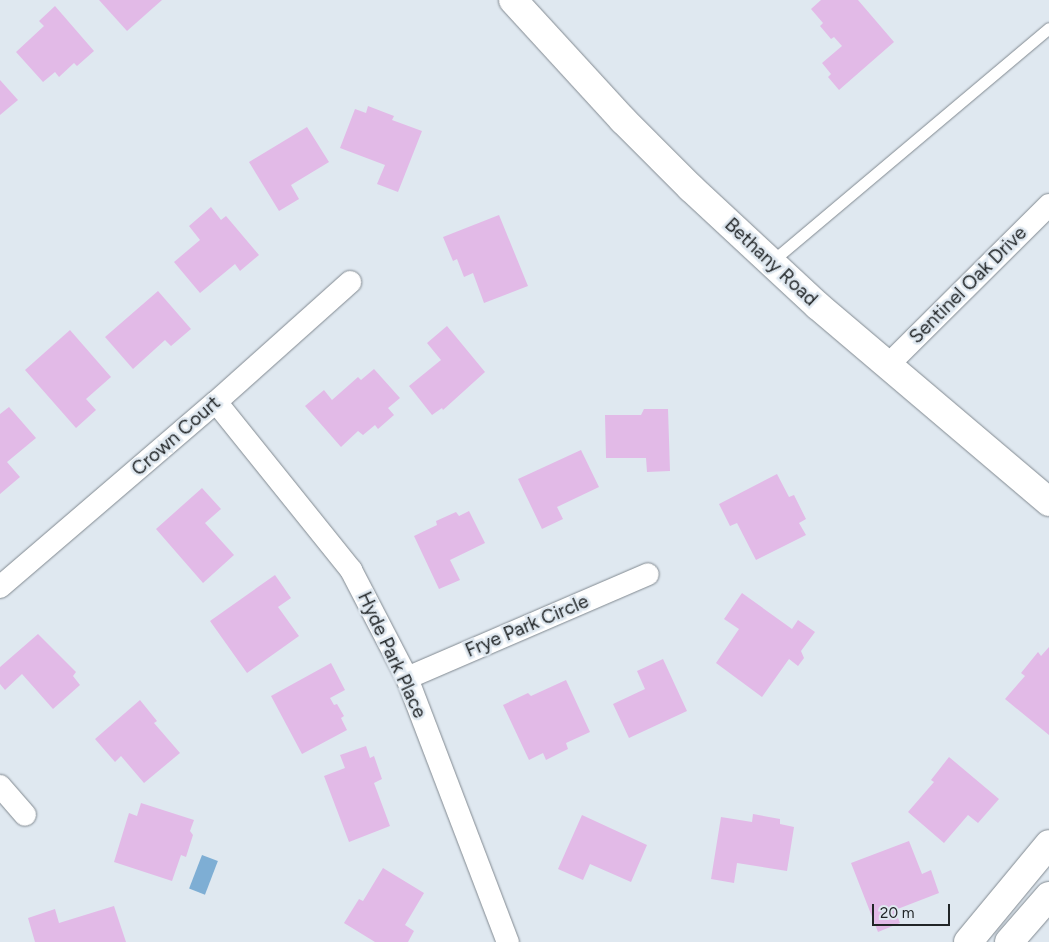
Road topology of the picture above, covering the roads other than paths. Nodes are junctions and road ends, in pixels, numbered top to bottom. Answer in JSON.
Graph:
{"nodes":[{"id":1,"x":513,"y":0,"type":"edge"},
{"id":2,"x":1049,"y":28,"type":"edge"},
{"id":3,"x":1049,"y":206,"type":"edge"},
{"id":4,"x":771,"y":262,"type":"junction"},
{"id":5,"x":350,"y":282,"type":"dead end"},
{"id":6,"x":888,"y":365,"type":"junction"},
{"id":7,"x":216,"y":402,"type":"junction"},
{"id":8,"x":1049,"y":502,"type":"edge"},
{"id":9,"x":648,"y":574,"type":"dead end"},
{"id":10,"x":0,"y":586,"type":"edge"},
{"id":11,"x":407,"y":678,"type":"junction"},
{"id":12,"x":0,"y":786,"type":"edge"},
{"id":13,"x":24,"y":815,"type":"dead end"},
{"id":14,"x":1049,"y":844,"type":"edge"},
{"id":15,"x":1049,"y":896,"type":"edge"},
{"id":16,"x":508,"y":942,"type":"edge"},
{"id":17,"x":968,"y":942,"type":"edge"},
{"id":18,"x":1010,"y":942,"type":"edge"}],
"edges":[{"from":1,"to":4,"type":"main road","name":"Bethany Road"},
{"from":2,"to":4,"type":"lane"},
{"from":3,"to":6,"type":"street","name":"Sentinel Oak Drive"},
{"from":4,"to":6,"type":"main road","name":"Bethany Road"},
{"from":5,"to":7,"type":"street","name":"Crown Court"},
{"from":6,"to":8,"type":"main road","name":"Bethany Road"},
{"from":7,"to":10,"type":"street","name":"Crown Court"},
{"from":7,"to":11,"type":"street","name":"Hyde Park Place"},
{"from":9,"to":11,"type":"street","name":"Frye Park Circle"},
{"from":11,"to":16,"type":"street","name":"Hyde Park Place"},
{"from":12,"to":13,"type":"street"},
{"from":14,"to":17,"type":"main road"},
{"from":15,"to":18,"type":"main road"}]}
